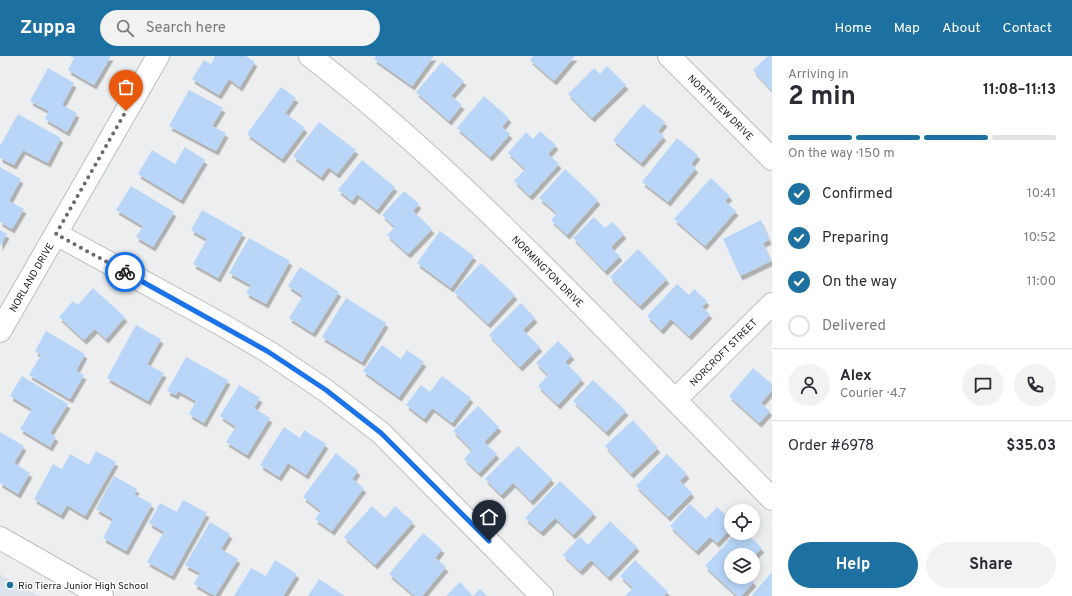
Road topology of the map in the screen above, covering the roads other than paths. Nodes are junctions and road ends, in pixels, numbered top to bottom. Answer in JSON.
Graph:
{"nodes":[{"id":1,"x":158,"y":56,"type":"edge"},
{"id":2,"x":310,"y":56,"type":"edge"},
{"id":3,"x":669,"y":56,"type":"edge"},
{"id":4,"x":772,"y":159,"type":"edge"},
{"id":5,"x":56,"y":234,"type":"junction"},
{"id":6,"x":772,"y":304,"type":"edge"},
{"id":7,"x":0,"y":332,"type":"edge"},
{"id":8,"x":675,"y":400,"type":"junction"},
{"id":9,"x":772,"y":499,"type":"edge"},
{"id":10,"x":0,"y":538,"type":"edge"},
{"id":11,"x":102,"y":596,"type":"edge"},
{"id":12,"x":542,"y":596,"type":"edge"}],
"edges":[{"from":1,"to":5,"type":"street","name":"NORLAND DRIVE"},
{"from":2,"to":8,"type":"street","name":"NORMINGTON DRIVE"},
{"from":3,"to":4,"type":"street","name":"NORTHVIEW DRIVE"},
{"from":5,"to":7,"type":"street","name":"NORLAND DRIVE"},
{"from":5,"to":12,"type":"street"},
{"from":6,"to":8,"type":"street","name":"NORCROFT STREET"},
{"from":8,"to":9,"type":"street","name":"NORMINGTON DRIVE"},
{"from":10,"to":11,"type":"street"}]}
